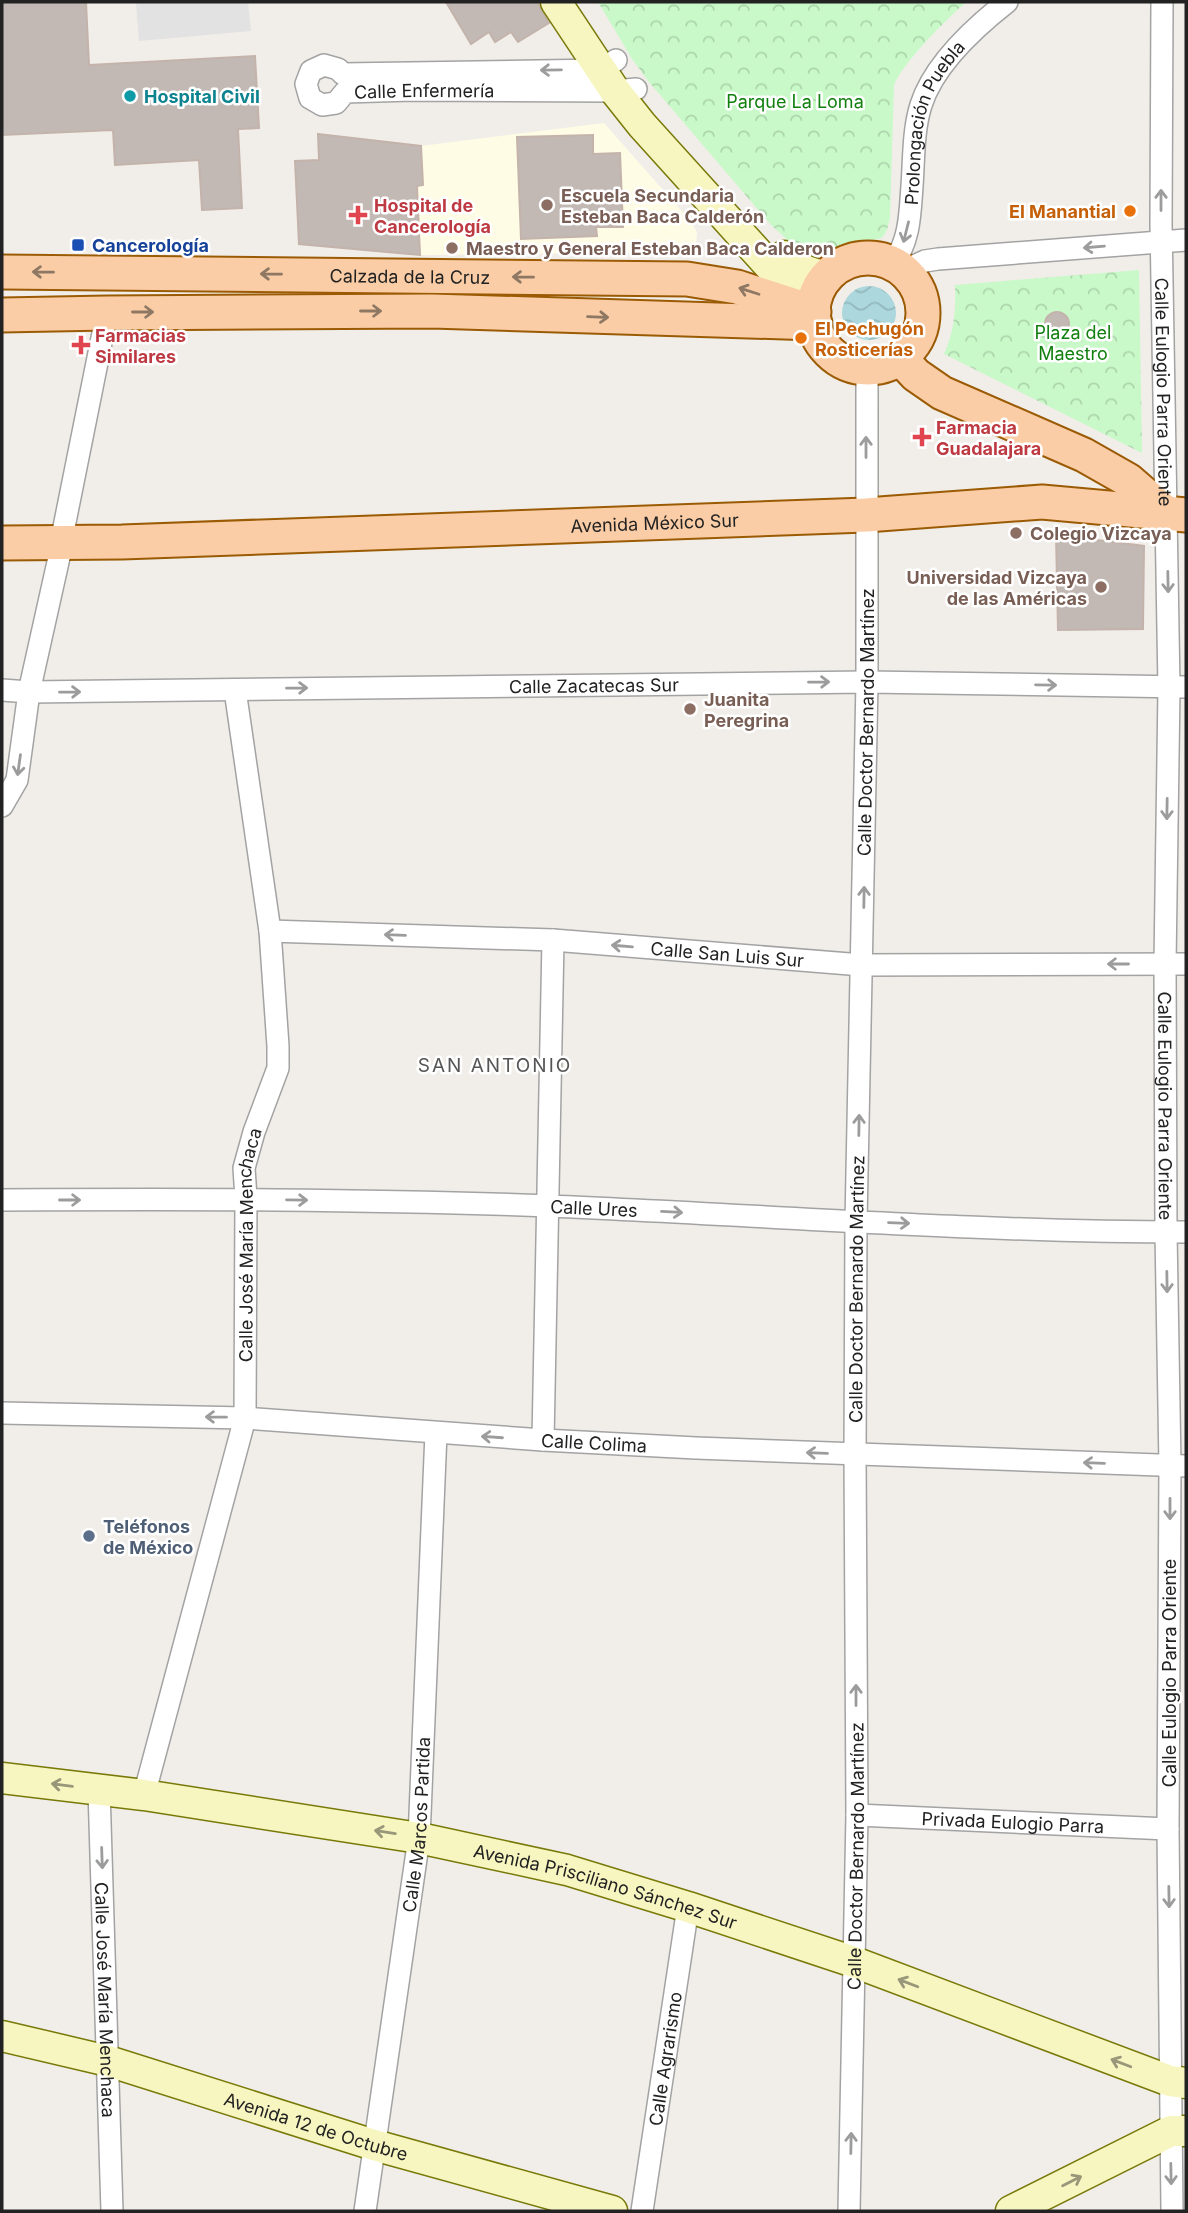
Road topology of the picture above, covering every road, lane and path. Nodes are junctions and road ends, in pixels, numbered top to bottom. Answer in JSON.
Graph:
{"nodes":[{"id":1,"x":556,"y":2,"type":"edge"},
{"id":2,"x":580,"y":2,"type":"edge"},
{"id":3,"x":1007,"y":2,"type":"edge"},
{"id":4,"x":1162,"y":2,"type":"edge"},
{"id":5,"x":617,"y":77,"type":"junction"},
{"id":6,"x":412,"y":81,"type":"dead end"},
{"id":7,"x":1186,"y":240,"type":"edge"},
{"id":8,"x":1161,"y":241,"type":"junction"},
{"id":9,"x":898,"y":267,"type":"junction"},
{"id":10,"x":2,"y":272,"type":"edge"},
{"id":11,"x":322,"y":275,"type":"junction"},
{"id":12,"x":818,"y":302,"type":"junction"},
{"id":13,"x":326,"y":312,"type":"junction"},
{"id":14,"x":107,"y":313,"type":"junction"},
{"id":15,"x":2,"y":315,"type":"edge"},
{"id":16,"x":900,"y":358,"type":"junction"},
{"id":17,"x":867,"y":368,"type":"junction"},
{"id":18,"x":1037,"y":434,"type":"junction"},
{"id":19,"x":1042,"y":502,"type":"junction"},
{"id":20,"x":866,"y":515,"type":"junction"},
{"id":21,"x":1177,"y":515,"type":"edge"},
{"id":22,"x":2,"y":533,"type":"edge"},
{"id":23,"x":122,"y":542,"type":"junction"},
{"id":24,"x":2,"y":543,"type":"edge"},
{"id":25,"x":62,"y":543,"type":"junction"},
{"id":26,"x":2,"y":555,"type":"edge"},
{"id":27,"x":867,"y":682,"type":"junction"},
{"id":28,"x":1178,"y":687,"type":"edge"},
{"id":29,"x":2,"y":690,"type":"edge"},
{"id":30,"x":235,"y":690,"type":"junction"},
{"id":31,"x":29,"y":692,"type":"junction"},
{"id":32,"x":2,"y":806,"type":"edge"},
{"id":33,"x":270,"y":931,"type":"junction"},
{"id":34,"x":553,"y":940,"type":"junction"},
{"id":35,"x":1165,"y":964,"type":"junction"},
{"id":36,"x":1186,"y":964,"type":"edge"},
{"id":37,"x":862,"y":965,"type":"junction"},
{"id":38,"x":246,"y":1198,"type":"junction"},
{"id":39,"x":2,"y":1200,"type":"edge"},
{"id":40,"x":549,"y":1206,"type":"junction"},
{"id":41,"x":856,"y":1222,"type":"junction"},
{"id":42,"x":1176,"y":1232,"type":"edge"},
{"id":43,"x":246,"y":1418,"type":"junction"},
{"id":44,"x":3,"y":1420,"type":"edge"},
{"id":45,"x":436,"y":1433,"type":"junction"},
{"id":46,"x":543,"y":1440,"type":"junction"},
{"id":47,"x":855,"y":1455,"type":"junction"},
{"id":48,"x":1178,"y":1466,"type":"edge"},
{"id":49,"x":2,"y":1777,"type":"edge"},
{"id":50,"x":99,"y":1790,"type":"junction"},
{"id":51,"x":144,"y":1795,"type":"junction"},
{"id":52,"x":857,"y":1815,"type":"junction"},
{"id":53,"x":1168,"y":1829,"type":"junction"},
{"id":54,"x":419,"y":1838,"type":"junction"},
{"id":55,"x":688,"y":1907,"type":"junction"},
{"id":56,"x":854,"y":1962,"type":"junction"},
{"id":57,"x":9,"y":2039,"type":"edge"},
{"id":58,"x":108,"y":2062,"type":"junction"},
{"id":59,"x":1178,"y":2082,"type":"edge"},
{"id":60,"x":1179,"y":2131,"type":"edge"},
{"id":61,"x":374,"y":2145,"type":"junction"},
{"id":62,"x":112,"y":2211,"type":"edge"},
{"id":63,"x":365,"y":2211,"type":"edge"},
{"id":64,"x":612,"y":2211,"type":"edge"},
{"id":65,"x":642,"y":2211,"type":"edge"},
{"id":66,"x":849,"y":2211,"type":"edge"},
{"id":67,"x":1012,"y":2211,"type":"edge"},
{"id":68,"x":1172,"y":2211,"type":"edge"}],
"edges":[{"from":1,"to":5,"type":"main road"},
{"from":2,"to":5,"type":"main road"},
{"from":3,"to":9,"type":"street","name":"Prolongación Puebla","one_way":true},
{"from":8,"to":4,"type":"street","name":"Calle Eulogio Parra Oriente","one_way":true},
{"from":5,"to":6,"type":"street","name":"Calle Enfermería"},
{"from":5,"to":12,"type":"main road"},
{"from":7,"to":8,"type":"street"},
{"from":8,"to":9,"type":"street","one_way":true},
{"from":8,"to":21,"type":"street","name":"Calle Eulogio Parra Oriente"},
{"from":9,"to":12,"type":"main road"},
{"from":9,"to":16,"type":"main road"},
{"from":11,"to":10,"type":"main road","name":"Calzada de la Cruz","one_way":true},
{"from":12,"to":11,"type":"main road","name":"Calzada de la Cruz","one_way":true},
{"from":11,"to":13,"type":"main road"},
{"from":13,"to":12,"type":"main road","name":"Calzada de la Cruz","one_way":true},
{"from":12,"to":17,"type":"main road"},
{"from":14,"to":13,"type":"main road","name":"Calzada de la Cruz","one_way":true},
{"from":14,"to":15,"type":"main road","name":"Calzada de la Cruz"},
{"from":14,"to":25,"type":"street"},
{"from":16,"to":17,"type":"main road"},
{"from":16,"to":18,"type":"main road"},
{"from":20,"to":17,"type":"street","name":"Calle Doctor Bernardo Martínez","one_way":true},
{"from":18,"to":19,"type":"main road"},
{"from":18,"to":21,"type":"main road"},
{"from":19,"to":20,"type":"main road","name":"Avenida México Sur"},
{"from":19,"to":21,"type":"main road","name":"Avenida México Sur"},
{"from":20,"to":23,"type":"main road","name":"Avenida México Sur"},
{"from":20,"to":27,"type":"street","name":"Calle Doctor Bernardo Martínez"},
{"from":21,"to":28,"type":"street","name":"Calle Eulogio Parra Oriente","one_way":true},
{"from":22,"to":25,"type":"main road","name":"Avenida México Sur"},
{"from":23,"to":24,"type":"main road"},
{"from":23,"to":25,"type":"main road","name":"Avenida México Sur"},
{"from":25,"to":26,"type":"main road","name":"Avenida México Sur"},
{"from":25,"to":31,"type":"street"},
{"from":27,"to":28,"type":"street","name":"Calle Zacatecas Sur","one_way":true},
{"from":30,"to":27,"type":"street","name":"Calle Zacatecas Sur","one_way":true},
{"from":37,"to":27,"type":"street","name":"Calle Doctor Bernardo Martínez","one_way":true},
{"from":28,"to":35,"type":"street","name":"Calle Eulogio Parra Oriente","one_way":true},
{"from":29,"to":31,"type":"street","name":"Calle Zacatecas Sur"},
{"from":31,"to":30,"type":"street","name":"Calle Zacatecas Sur","one_way":true},
{"from":30,"to":33,"type":"street","name":"Calle José María Menchaca"},
{"from":31,"to":32,"type":"street","one_way":true},
{"from":34,"to":33,"type":"street","name":"Calle San Luis Sur","one_way":true},
{"from":33,"to":38,"type":"street","name":"Calle José María Menchaca"},
{"from":37,"to":34,"type":"street","name":"Calle San Luis Sur","one_way":true},
{"from":34,"to":40,"type":"street"},
{"from":35,"to":36,"type":"street","name":"Calle San Luis Sur"},
{"from":35,"to":37,"type":"street","name":"Calle San Luis Sur","one_way":true},
{"from":35,"to":42,"type":"street","name":"Calle Eulogio Parra Oriente"},
{"from":41,"to":37,"type":"street","name":"Calle Doctor Bernardo Martínez","one_way":true},
{"from":39,"to":38,"type":"street","name":"Calle Ures","one_way":true},
{"from":38,"to":40,"type":"street","name":"Calle Ures","one_way":true},
{"from":38,"to":43,"type":"street","name":"Calle José María Menchaca"},
{"from":40,"to":41,"type":"street","name":"Calle Ures","one_way":true},
{"from":40,"to":46,"type":"street"},
{"from":41,"to":42,"type":"street","name":"Calle Ures","one_way":true},
{"from":41,"to":47,"type":"street","name":"Calle Doctor Bernardo Martínez"},
{"from":42,"to":48,"type":"street","name":"Calle Eulogio Parra Oriente","one_way":true},
{"from":43,"to":44,"type":"street","name":"Calle Colima","one_way":true},
{"from":43,"to":45,"type":"street","name":"Calle Colima"},
{"from":43,"to":51,"type":"street","name":"Calle José María Menchaca"},
{"from":46,"to":45,"type":"street","name":"Calle Colima","one_way":true},
{"from":45,"to":54,"type":"street","name":"Calle Marcos Partida"},
{"from":47,"to":46,"type":"street","name":"Calle Colima","one_way":true},
{"from":48,"to":47,"type":"street","name":"Calle Colima","one_way":true},
{"from":52,"to":47,"type":"street","name":"Calle Doctor Bernardo Martínez","one_way":true},
{"from":48,"to":53,"type":"street","name":"Calle Eulogio Parra Oriente","one_way":true},
{"from":50,"to":49,"type":"main road","name":"Avenida Prisciliano Sánchez Sur","one_way":true},
{"from":50,"to":51,"type":"main road","name":"Avenida Prisciliano Sánchez Sur"},
{"from":50,"to":58,"type":"street","name":"Calle José María Menchaca","one_way":true},
{"from":54,"to":51,"type":"main road","name":"Avenida Prisciliano Sánchez Sur","one_way":true},
{"from":52,"to":53,"type":"street","name":"Privada Eulogio Parra"},
{"from":52,"to":56,"type":"street","name":"Calle Doctor Bernardo Martínez"},
{"from":53,"to":59,"type":"street","name":"Calle Eulogio Parra Oriente","one_way":true},
{"from":54,"to":55,"type":"main road","name":"Avenida Prisciliano Sánchez Sur"},
{"from":54,"to":61,"type":"street","name":"Calle Marcos Partida"},
{"from":55,"to":56,"type":"main road","name":"Avenida Prisciliano Sánchez Sur"},
{"from":55,"to":65,"type":"street","name":"Calle Agrarismo"},
{"from":59,"to":56,"type":"main road","name":"Avenida Prisciliano Sánchez Sur","one_way":true},
{"from":66,"to":56,"type":"street","name":"Calle Doctor Bernardo Martínez","one_way":true},
{"from":57,"to":58,"type":"main road","name":"Avenida 12 de Octubre"},
{"from":58,"to":61,"type":"main road","name":"Avenida 12 de Octubre"},
{"from":58,"to":62,"type":"street","name":"Calle José María Menchaca"},
{"from":59,"to":60,"type":"street","name":"Calle Eulogio Parra Oriente"},
{"from":67,"to":60,"type":"main road","one_way":true},
{"from":60,"to":68,"type":"street","name":"Calle Eulogio Parra Oriente","one_way":true},
{"from":61,"to":63,"type":"street","name":"Calle Marcos Partida"},
{"from":61,"to":64,"type":"main road","name":"Avenida 12 de Octubre"}]}
